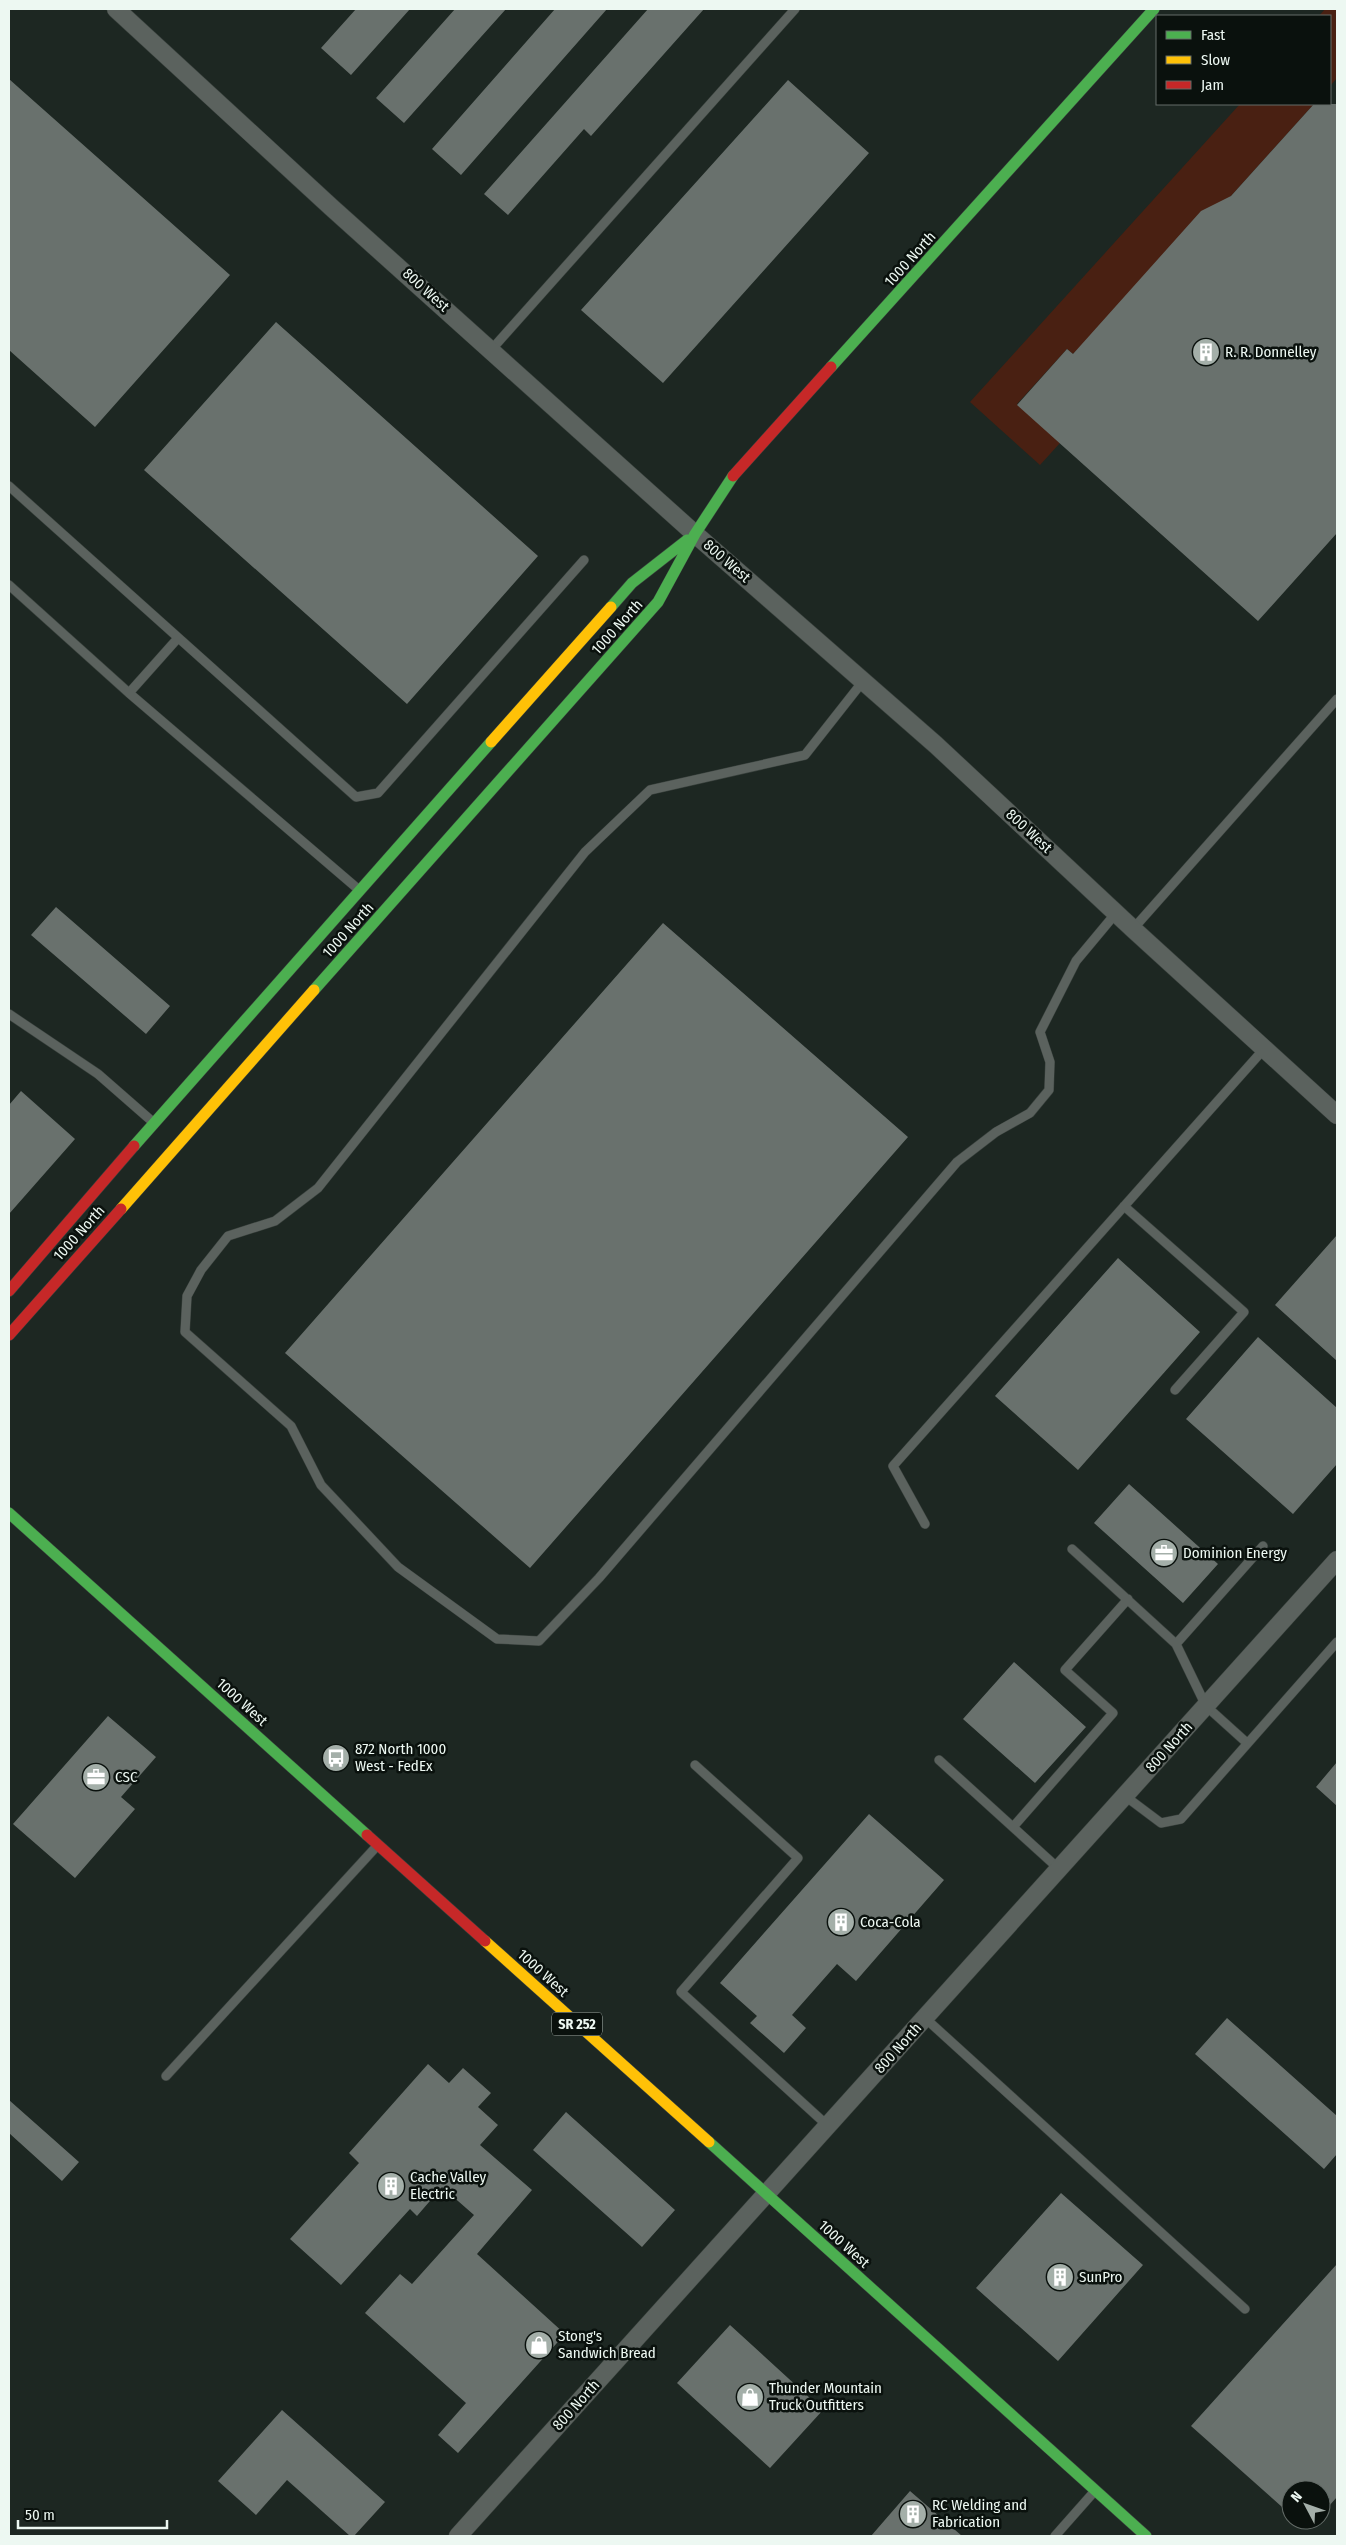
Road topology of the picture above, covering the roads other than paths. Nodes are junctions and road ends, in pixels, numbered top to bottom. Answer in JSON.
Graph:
{"nodes":[{"id":1,"x":116,"y":9,"type":"edge"},
{"id":2,"x":795,"y":9,"type":"edge"},
{"id":3,"x":1154,"y":9,"type":"edge"},
{"id":4,"x":492,"y":349,"type":"junction"},
{"id":5,"x":9,"y":486,"type":"edge"},
{"id":6,"x":695,"y":534,"type":"junction"},
{"id":7,"x":584,"y":560,"type":"dead end"},
{"id":8,"x":9,"y":586,"type":"edge"},
{"id":9,"x":178,"y":638,"type":"junction"},
{"id":10,"x":864,"y":680,"type":"junction"},
{"id":11,"x":129,"y":693,"type":"junction"},
{"id":12,"x":1337,"y":699,"type":"edge"},
{"id":13,"x":360,"y":891,"type":"junction"},
{"id":14,"x":1116,"y":913,"type":"junction"},
{"id":15,"x":1133,"y":929,"type":"junction"},
{"id":16,"x":9,"y":1014,"type":"edge"},
{"id":17,"x":1264,"y":1049,"type":"junction"},
{"id":18,"x":1337,"y":1114,"type":"edge"},
{"id":19,"x":154,"y":1123,"type":"junction"},
{"id":20,"x":1124,"y":1206,"type":"junction"},
{"id":21,"x":9,"y":1291,"type":"edge"},
{"id":22,"x":9,"y":1335,"type":"edge"},
{"id":23,"x":1175,"y":1390,"type":"dead end"},
{"id":24,"x":9,"y":1513,"type":"edge"},
{"id":25,"x":925,"y":1524,"type":"dead end"},
{"id":26,"x":1263,"y":1546,"type":"dead end"},
{"id":27,"x":1072,"y":1549,"type":"dead end"},
{"id":28,"x":1337,"y":1560,"type":"edge"},
{"id":29,"x":1128,"y":1599,"type":"junction"},
{"id":30,"x":1337,"y":1642,"type":"edge"},
{"id":31,"x":1176,"y":1644,"type":"junction"},
{"id":32,"x":1206,"y":1706,"type":"junction"},
{"id":33,"x":1247,"y":1743,"type":"junction"},
{"id":34,"x":939,"y":1760,"type":"dead end"},
{"id":35,"x":695,"y":1765,"type":"dead end"},
{"id":36,"x":1125,"y":1796,"type":"junction"},
{"id":37,"x":1012,"y":1827,"type":"junction"},
{"id":38,"x":378,"y":1845,"type":"junction"},
{"id":39,"x":1059,"y":1869,"type":"junction"},
{"id":40,"x":925,"y":2018,"type":"junction"},
{"id":41,"x":166,"y":2076,"type":"dead end"},
{"id":42,"x":828,"y":2126,"type":"junction"},
{"id":43,"x":766,"y":2194,"type":"junction"},
{"id":44,"x":1245,"y":2309,"type":"dead end"},
{"id":45,"x":1095,"y":2491,"type":"junction"},
{"id":46,"x":458,"y":2536,"type":"edge"},
{"id":47,"x":1055,"y":2536,"type":"edge"},
{"id":48,"x":1146,"y":2536,"type":"edge"}],
"edges":[{"from":1,"to":4,"type":"street","name":"800 West"},
{"from":2,"to":4,"type":"lane"},
{"from":3,"to":6,"type":"street","name":"1000 North"},
{"from":4,"to":6,"type":"street","name":"800 West"},
{"from":5,"to":9,"type":"lane"},
{"from":6,"to":10,"type":"street","name":"800 West"},
{"from":6,"to":13,"type":"street","name":"1000 North"},
{"from":6,"to":22,"type":"street","name":"1000 North"},
{"from":7,"to":9,"type":"lane"},
{"from":8,"to":11,"type":"lane"},
{"from":9,"to":11,"type":"lane"},
{"from":10,"to":14,"type":"street","name":"800 West"},
{"from":10,"to":14,"type":"lane"},
{"from":11,"to":13,"type":"lane"},
{"from":12,"to":15,"type":"lane"},
{"from":13,"to":19,"type":"street","name":"1000 North"},
{"from":14,"to":15,"type":"street","name":"800 West"},
{"from":15,"to":17,"type":"street","name":"800 West"},
{"from":16,"to":19,"type":"lane"},
{"from":17,"to":18,"type":"street","name":"800 West"},
{"from":17,"to":20,"type":"lane"},
{"from":19,"to":21,"type":"street","name":"1000 North"},
{"from":20,"to":23,"type":"lane"},
{"from":20,"to":25,"type":"lane"},
{"from":24,"to":38,"type":"street","name":"1000 West","number":"SR 252"},
{"from":26,"to":31,"type":"lane"},
{"from":27,"to":29,"type":"lane"},
{"from":28,"to":32,"type":"street","name":"800 North"},
{"from":29,"to":31,"type":"lane"},
{"from":29,"to":37,"type":"lane"},
{"from":30,"to":33,"type":"lane"},
{"from":31,"to":32,"type":"lane"},
{"from":32,"to":33,"type":"lane"},
{"from":32,"to":36,"type":"street","name":"800 North"},
{"from":33,"to":36,"type":"lane"},
{"from":34,"to":37,"type":"lane"},
{"from":35,"to":42,"type":"lane"},
{"from":36,"to":39,"type":"street","name":"800 North"},
{"from":37,"to":39,"type":"lane"},
{"from":38,"to":41,"type":"lane"},
{"from":38,"to":43,"type":"street","name":"1000 West","number":"SR 252"},
{"from":39,"to":40,"type":"street","name":"800 North"},
{"from":40,"to":42,"type":"street","name":"800 North"},
{"from":40,"to":44,"type":"lane"},
{"from":42,"to":43,"type":"street","name":"800 North"},
{"from":43,"to":45,"type":"street","name":"1000 West","number":"SR 252"},
{"from":43,"to":46,"type":"street","name":"800 North"},
{"from":45,"to":47,"type":"lane"},
{"from":45,"to":48,"type":"street","name":"1000 West","number":"SR 252"}]}
